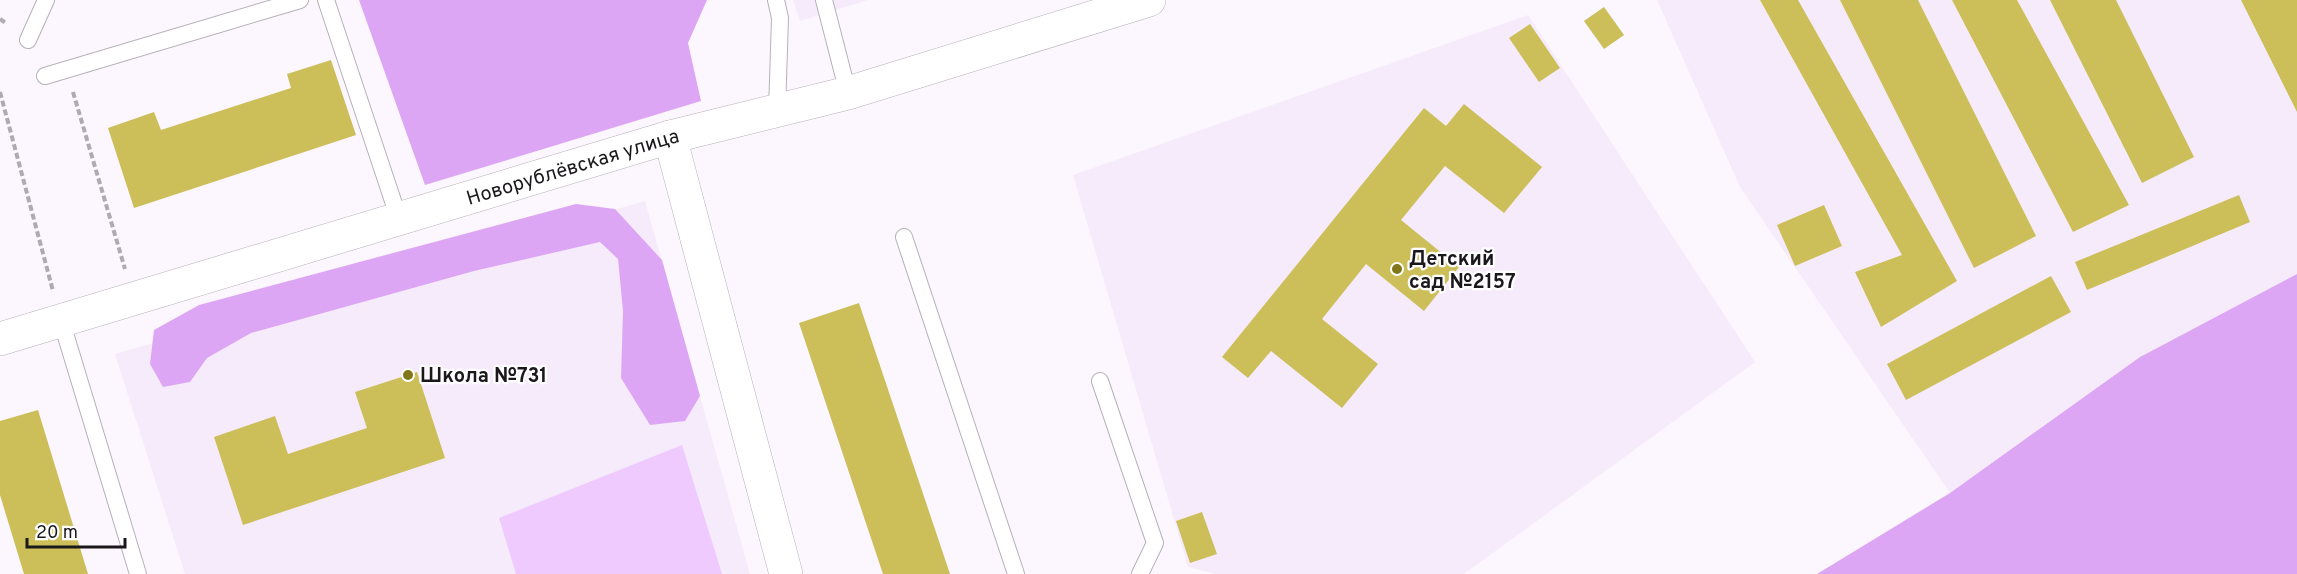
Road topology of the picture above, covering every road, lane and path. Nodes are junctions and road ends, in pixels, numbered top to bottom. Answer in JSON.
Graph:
{"nodes":[{"id":1,"x":46,"y":0,"type":"edge"},
{"id":2,"x":300,"y":0,"type":"edge"},
{"id":3,"x":326,"y":0,"type":"edge"},
{"id":4,"x":776,"y":0,"type":"edge"},
{"id":5,"x":824,"y":0,"type":"edge"},
{"id":6,"x":1149,"y":0,"type":"edge"},
{"id":7,"x":0,"y":19,"type":"edge"},
{"id":8,"x":28,"y":40,"type":"joint"},
{"id":9,"x":66,"y":70,"type":"junction"},
{"id":10,"x":45,"y":76,"type":"dead end"},
{"id":11,"x":0,"y":92,"type":"edge"},
{"id":12,"x":848,"y":93,"type":"junction"},
{"id":13,"x":777,"y":111,"type":"junction"},
{"id":14,"x":670,"y":137,"type":"junction"},
{"id":15,"x":399,"y":219,"type":"junction"},
{"id":16,"x":904,"y":237,"type":"dead end"},
{"id":17,"x":134,"y":298,"type":"junction"},
{"id":18,"x":61,"y":320,"type":"junction"},
{"id":19,"x":0,"y":339,"type":"edge"},
{"id":20,"x":1100,"y":381,"type":"dead end"},
{"id":21,"x":138,"y":574,"type":"edge"},
{"id":22,"x":786,"y":574,"type":"edge"},
{"id":23,"x":1016,"y":574,"type":"edge"},
{"id":24,"x":1140,"y":574,"type":"edge"}],
"edges":[{"from":1,"to":8,"type":"lane"},
{"from":2,"to":9,"type":"lane"},
{"from":3,"to":15,"type":"lane"},
{"from":4,"to":13,"type":"lane"},
{"from":5,"to":12,"type":"lane"},
{"from":6,"to":12,"type":"street","name":"Новорублёвская улица"},
{"from":7,"to":8,"type":"path"},
{"from":9,"to":10,"type":"lane"},
{"from":9,"to":17,"type":"path"},
{"from":11,"to":18,"type":"path"},
{"from":12,"to":13,"type":"street","name":"Новорублёвская улица"},
{"from":13,"to":14,"type":"street","name":"Новорублёвская улица"},
{"from":14,"to":15,"type":"street","name":"Новорублёвская улица"},
{"from":14,"to":22,"type":"street"},
{"from":15,"to":17,"type":"street","name":"Новорублёвская улица"},
{"from":16,"to":23,"type":"lane"},
{"from":17,"to":18,"type":"street","name":"Новорублёвская улица"},
{"from":18,"to":19,"type":"street","name":"Новорублёвская улица"},
{"from":18,"to":21,"type":"lane"},
{"from":20,"to":24,"type":"lane"}]}
